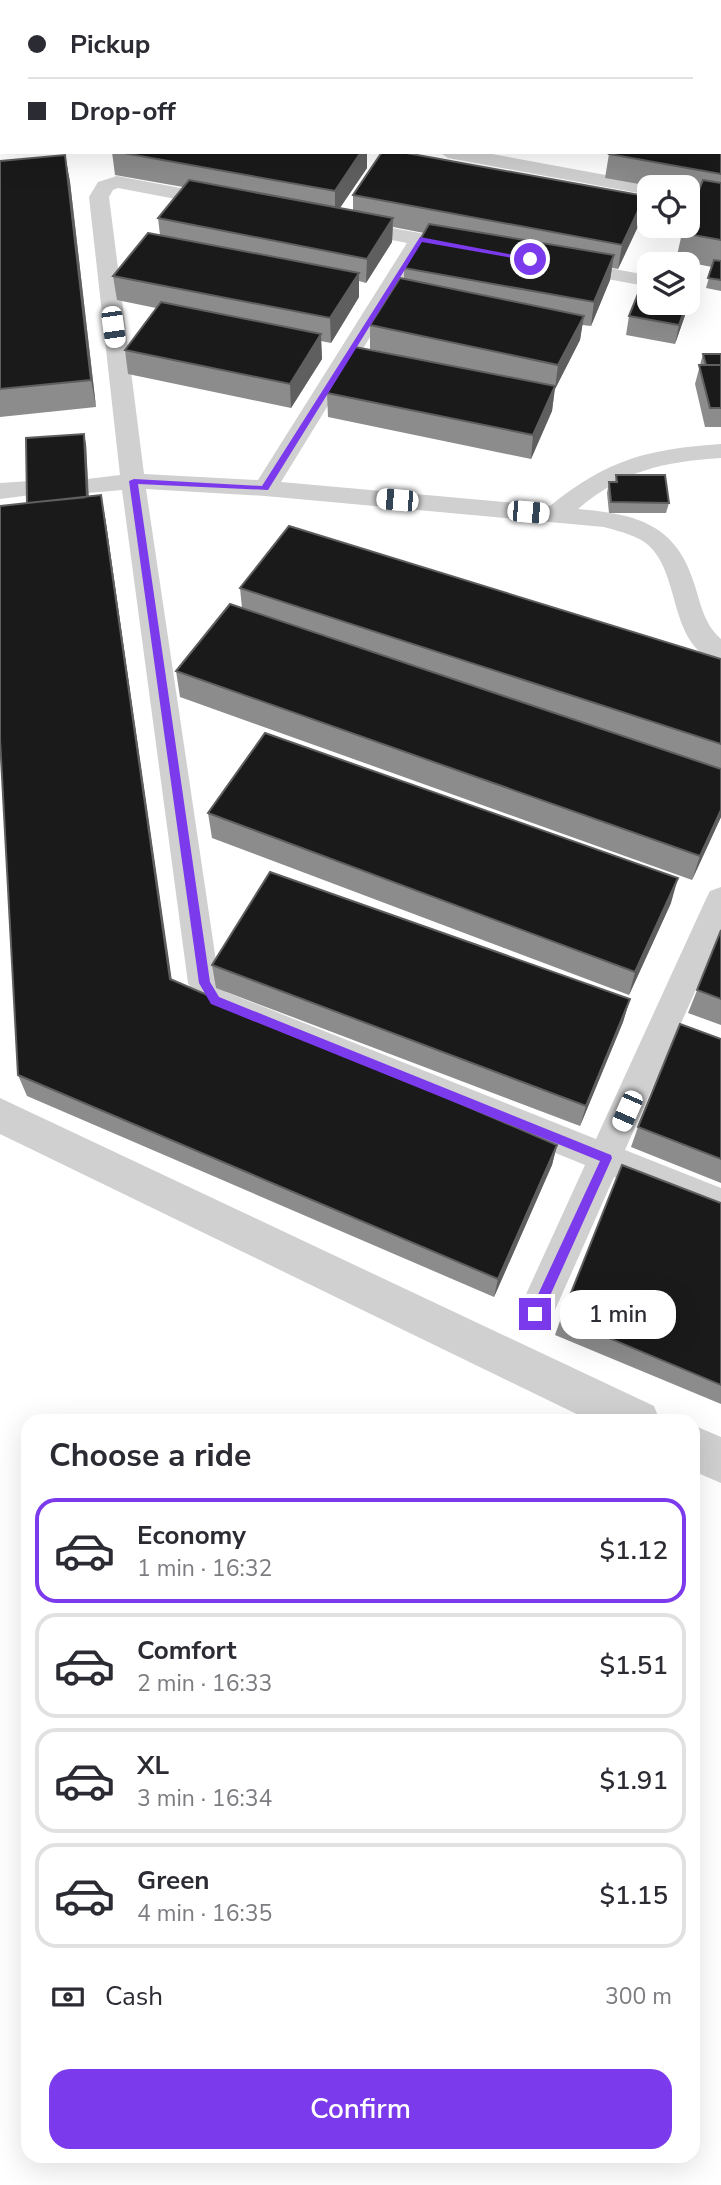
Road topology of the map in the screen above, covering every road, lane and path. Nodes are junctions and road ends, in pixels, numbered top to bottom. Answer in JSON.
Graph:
{"nodes":[{"id":1,"x":459,"y":154,"type":"edge"},
{"id":2,"x":637,"y":186,"type":"edge"},
{"id":3,"x":700,"y":197,"type":"edge"},
{"id":4,"x":721,"y":201,"type":"edge"},
{"id":5,"x":249,"y":207,"type":"edge"},
{"id":6,"x":328,"y":222,"type":"edge"},
{"id":7,"x":420,"y":239,"type":"junction"},
{"id":8,"x":489,"y":252,"type":"edge"},
{"id":9,"x":544,"y":262,"type":"edge"},
{"id":10,"x":637,"y":278,"type":"edge"},
{"id":11,"x":721,"y":451,"type":"edge"},
{"id":12,"x":134,"y":481,"type":"junction"},
{"id":13,"x":88,"y":485,"type":"edge"},
{"id":14,"x":265,"y":488,"type":"junction"},
{"id":15,"x":30,"y":489,"type":"edge"},
{"id":16,"x":0,"y":491,"type":"edge"},
{"id":17,"x":555,"y":515,"type":"junction"},
{"id":18,"x":721,"y":653,"type":"edge"},
{"id":19,"x":721,"y":899,"type":"edge"},
{"id":20,"x":0,"y":1115,"type":"edge"},
{"id":21,"x":607,"y":1158,"type":"junction"},
{"id":22,"x":721,"y":1204,"type":"edge"},
{"id":23,"x":535,"y":1314,"type":"dead end"},
{"id":24,"x":623,"y":1414,"type":"edge"},
{"id":25,"x":700,"y":1450,"type":"edge"},
{"id":26,"x":721,"y":1461,"type":"edge"}],
"edges":[{"from":1,"to":2,"type":"lane"},
{"from":3,"to":4,"type":"lane"},
{"from":5,"to":12,"type":"lane"},
{"from":6,"to":7,"type":"lane"},
{"from":7,"to":8,"type":"lane"},
{"from":7,"to":14,"type":"lane"},
{"from":9,"to":10,"type":"lane"},
{"from":11,"to":17,"type":"lane"},
{"from":12,"to":13,"type":"lane"},
{"from":12,"to":14,"type":"lane"},
{"from":12,"to":21,"type":"lane"},
{"from":14,"to":17,"type":"lane"},
{"from":15,"to":16,"type":"lane"},
{"from":17,"to":18,"type":"lane"},
{"from":19,"to":21,"type":"lane"},
{"from":20,"to":24,"type":"street"},
{"from":21,"to":22,"type":"lane"},
{"from":21,"to":23,"type":"lane"},
{"from":25,"to":26,"type":"street"}]}
